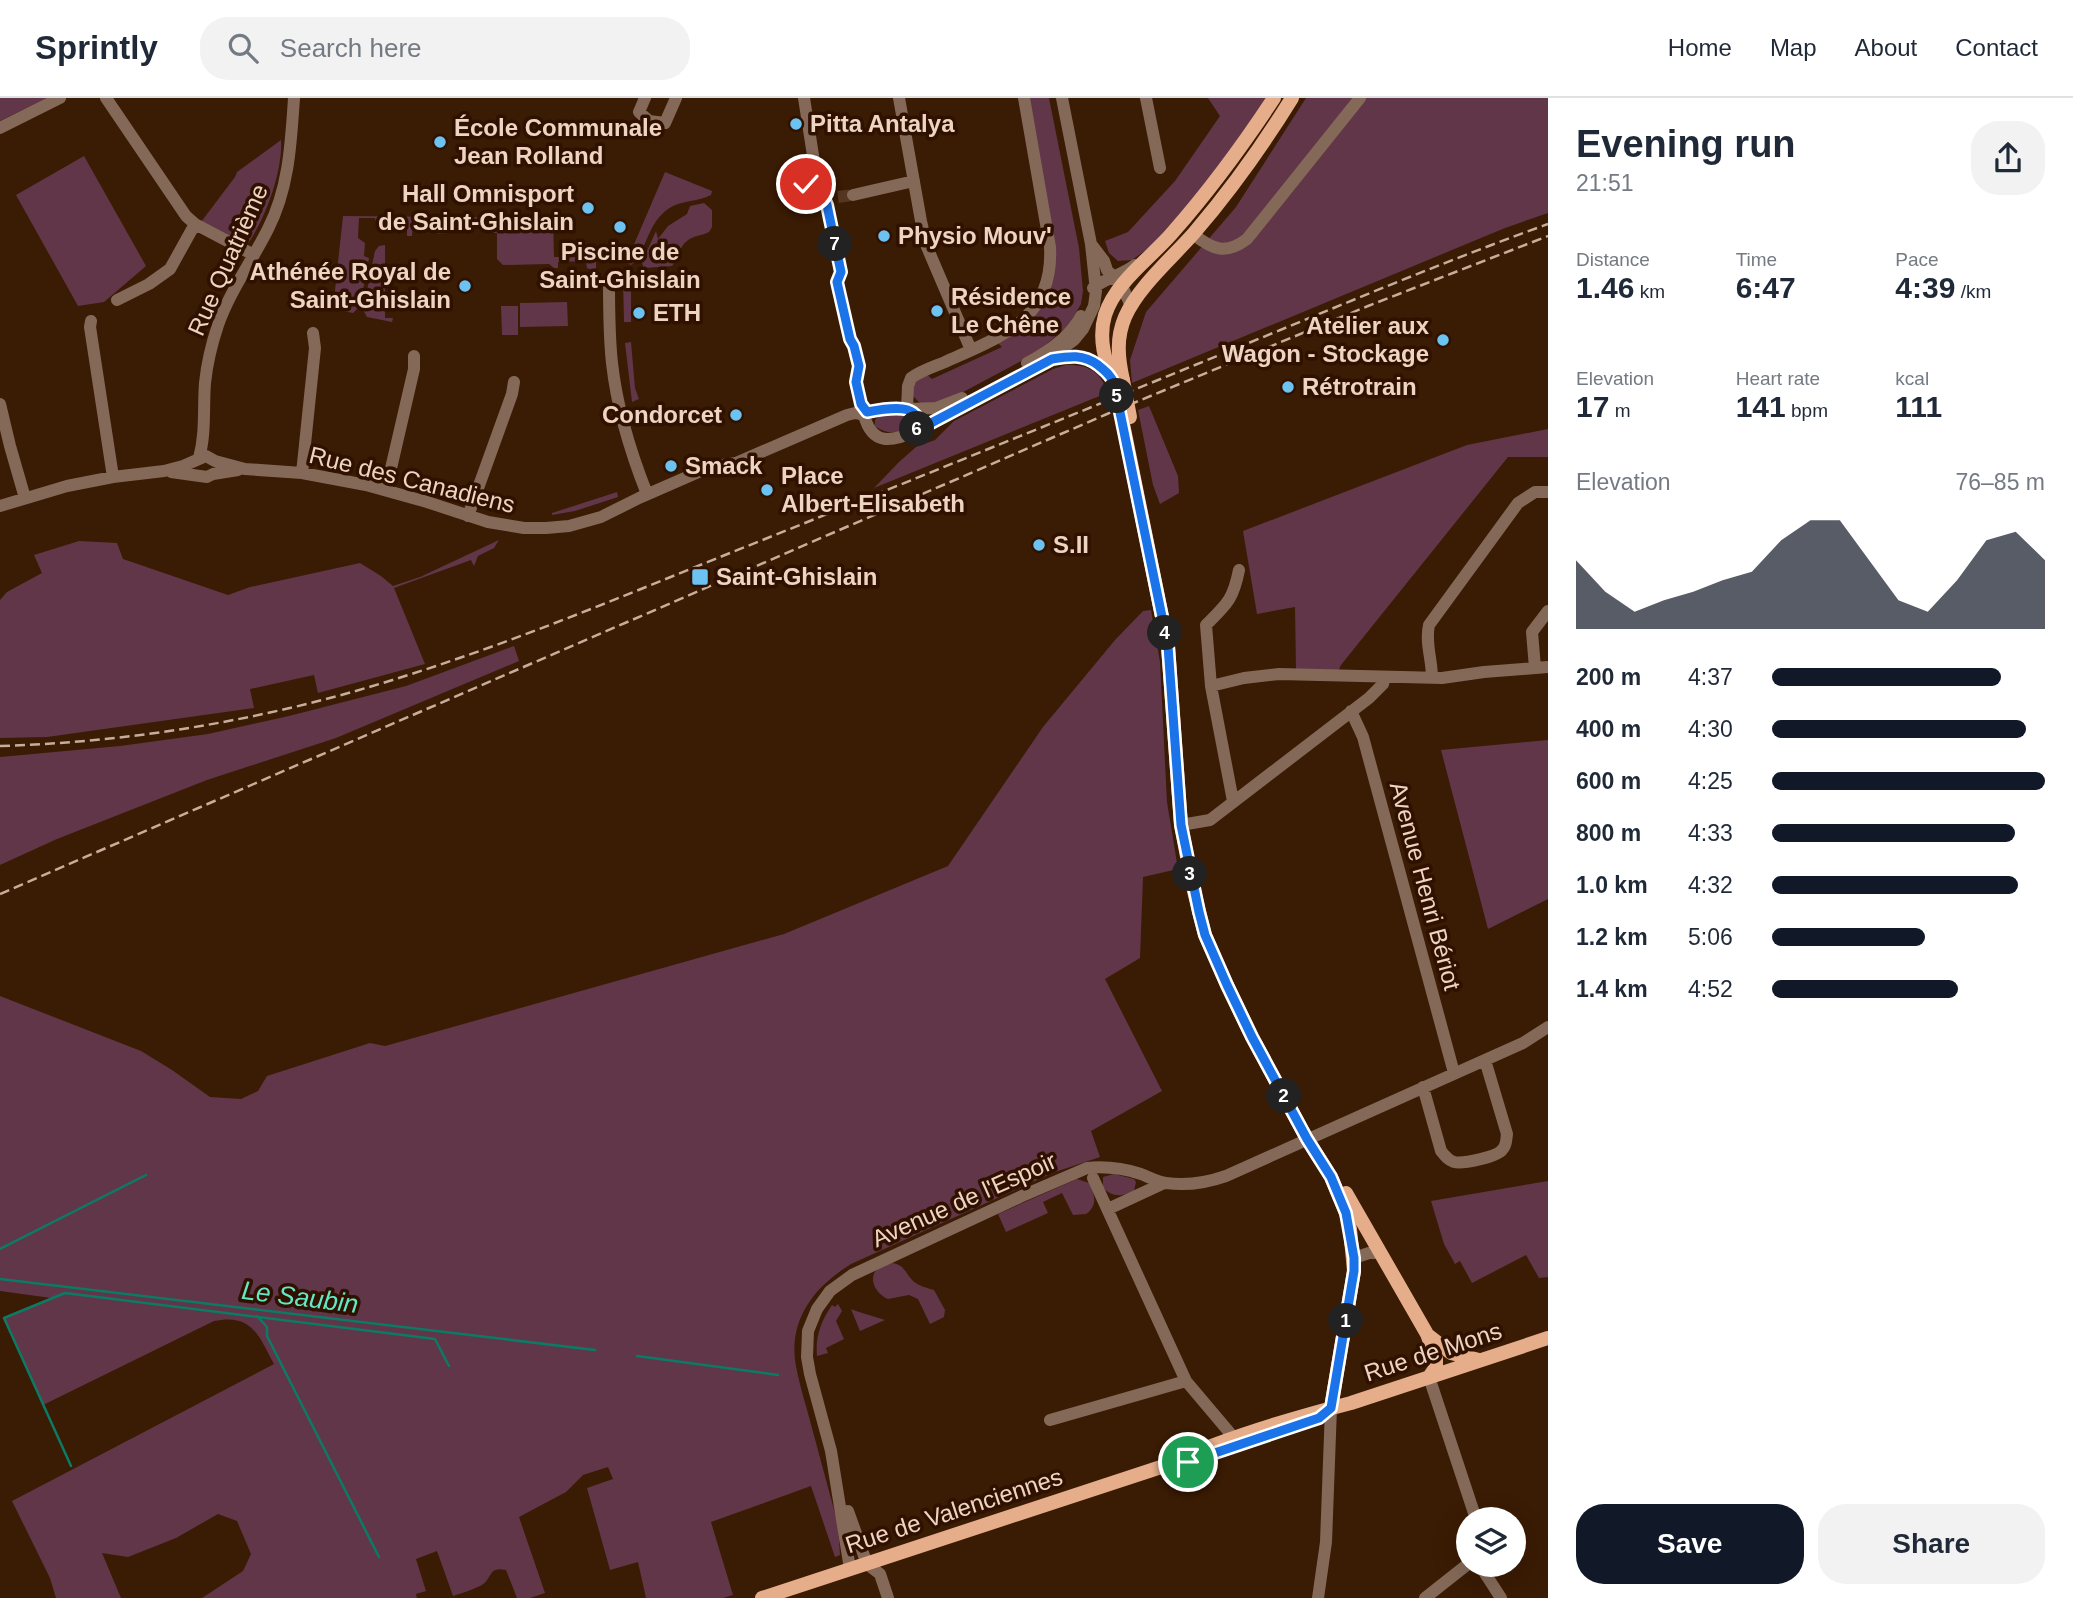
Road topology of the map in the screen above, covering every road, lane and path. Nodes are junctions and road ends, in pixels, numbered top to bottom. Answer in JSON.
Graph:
{"nodes":[{"id":1,"x":60,"y":98,"type":"edge"},
{"id":2,"x":106,"y":98,"type":"edge"},
{"id":3,"x":293,"y":98,"type":"edge"},
{"id":4,"x":645,"y":98,"type":"edge"},
{"id":5,"x":676,"y":98,"type":"edge"},
{"id":6,"x":804,"y":98,"type":"edge"},
{"id":7,"x":899,"y":98,"type":"edge"},
{"id":8,"x":1024,"y":98,"type":"edge"},
{"id":9,"x":1062,"y":98,"type":"edge"},
{"id":10,"x":1146,"y":98,"type":"edge"},
{"id":11,"x":1273,"y":98,"type":"edge"},
{"id":12,"x":1292,"y":98,"type":"edge"},
{"id":13,"x":1360,"y":98,"type":"edge"},
{"id":14,"x":0,"y":128,"type":"edge"},
{"id":15,"x":1160,"y":168,"type":"dead end"},
{"id":16,"x":914,"y":181,"type":"junction"},
{"id":17,"x":817,"y":182,"type":"junction"},
{"id":18,"x":792,"y":186,"type":"dead end"},
{"id":19,"x":853,"y":195,"type":"tunnel mouth"},
{"id":20,"x":195,"y":224,"type":"junction"},
{"id":21,"x":1193,"y":234,"type":"junction"},
{"id":22,"x":1091,"y":244,"type":"junction"},
{"id":23,"x":1155,"y":252,"type":"junction"},
{"id":24,"x":254,"y":255,"type":"junction"},
{"id":25,"x":1104,"y":261,"type":"junction"},
{"id":26,"x":1136,"y":264,"type":"junction"},
{"id":27,"x":1118,"y":281,"type":"junction"},
{"id":28,"x":609,"y":282,"type":"dead end"},
{"id":29,"x":1092,"y":289,"type":"junction"},
{"id":30,"x":117,"y":300,"type":"dead end"},
{"id":31,"x":1131,"y":306,"type":"junction"},
{"id":32,"x":91,"y":321,"type":"dead end"},
{"id":33,"x":313,"y":333,"type":"dead end"},
{"id":34,"x":1119,"y":339,"type":"junction"},
{"id":35,"x":1074,"y":340,"type":"junction"},
{"id":36,"x":971,"y":350,"type":"junction"},
{"id":37,"x":1104,"y":353,"type":"junction"},
{"id":38,"x":414,"y":356,"type":"dead end"},
{"id":39,"x":1085,"y":358,"type":"junction"},
{"id":40,"x":1052,"y":359,"type":"junction"},
{"id":41,"x":1116,"y":380,"type":"junction"},
{"id":42,"x":514,"y":382,"type":"dead end"},
{"id":43,"x":0,"y":404,"type":"edge"},
{"id":44,"x":907,"y":409,"type":"junction"},
{"id":45,"x":865,"y":413,"type":"junction"},
{"id":46,"x":916,"y":431,"type":"junction"},
{"id":47,"x":207,"y":462,"type":"junction"},
{"id":48,"x":163,"y":471,"type":"junction"},
{"id":49,"x":302,"y":473,"type":"junction"},
{"id":50,"x":113,"y":477,"type":"junction"},
{"id":51,"x":386,"y":490,"type":"junction"},
{"id":52,"x":1548,"y":492,"type":"edge"},
{"id":53,"x":647,"y":494,"type":"junction"},
{"id":54,"x":25,"y":498,"type":"junction"},
{"id":55,"x":0,"y":506,"type":"edge"},
{"id":56,"x":468,"y":516,"type":"junction"},
{"id":57,"x":1239,"y":570,"type":"dead end"},
{"id":58,"x":1548,"y":611,"type":"edge"},
{"id":59,"x":1541,"y":667,"type":"edge"},
{"id":60,"x":1385,"y":677,"type":"junction"},
{"id":61,"x":1432,"y":678,"type":"junction"},
{"id":62,"x":1211,"y":686,"type":"junction"},
{"id":63,"x":1351,"y":711,"type":"junction"},
{"id":64,"x":1233,"y":802,"type":"junction"},
{"id":65,"x":1185,"y":824,"type":"junction"},
{"id":66,"x":1548,"y":1027,"type":"edge"},
{"id":67,"x":1485,"y":1060,"type":"junction"},
{"id":68,"x":1454,"y":1073,"type":"junction"},
{"id":69,"x":1423,"y":1087,"type":"junction"},
{"id":70,"x":1310,"y":1137,"type":"junction"},
{"id":71,"x":1093,"y":1178,"type":"dead end"},
{"id":72,"x":1164,"y":1183,"type":"junction"},
{"id":73,"x":1108,"y":1209,"type":"junction"},
{"id":74,"x":1380,"y":1253,"type":"junction"},
{"id":75,"x":1354,"y":1258,"type":"junction"},
{"id":76,"x":1427,"y":1334,"type":"junction"},
{"id":77,"x":1548,"y":1338,"type":"edge"},
{"id":78,"x":1481,"y":1360,"type":"junction"},
{"id":79,"x":1429,"y":1377,"type":"junction"},
{"id":80,"x":1186,"y":1381,"type":"junction"},
{"id":81,"x":1331,"y":1408,"type":"junction"},
{"id":82,"x":1050,"y":1420,"type":"dead end"},
{"id":83,"x":1234,"y":1439,"type":"junction"},
{"id":84,"x":1206,"y":1457,"type":"junction"},
{"id":85,"x":1161,"y":1467,"type":"junction"},
{"id":86,"x":837,"y":1485,"type":"junction"},
{"id":87,"x":1472,"y":1507,"type":"edge"},
{"id":88,"x":867,"y":1564,"type":"junction"},
{"id":89,"x":850,"y":1569,"type":"junction"},
{"id":90,"x":1456,"y":1573,"type":"edge"},
{"id":91,"x":1487,"y":1577,"type":"edge"},
{"id":92,"x":762,"y":1598,"type":"edge"},
{"id":93,"x":888,"y":1598,"type":"edge"},
{"id":94,"x":1318,"y":1598,"type":"edge"},
{"id":95,"x":1425,"y":1598,"type":"edge"},
{"id":96,"x":1501,"y":1598,"type":"edge"}],
"edges":[{"from":1,"to":14,"type":"street"},
{"from":2,"to":20,"type":"street"},
{"from":3,"to":24,"type":"street","name":"Rue Quatrième"},
{"from":4,"to":5,"type":"street"},
{"from":6,"to":17,"type":"street"},
{"from":7,"to":16,"type":"street"},
{"from":8,"to":36,"type":"street"},
{"from":9,"to":22,"type":"street"},
{"from":10,"to":15,"type":"street"},
{"from":11,"to":23,"type":"main road"},
{"from":12,"to":21,"type":"main road"},
{"from":13,"to":21,"type":"street"},
{"from":16,"to":19,"type":"street"},
{"from":16,"to":36,"type":"street"},
{"from":17,"to":18,"type":"street"},
{"from":17,"to":45,"type":"street"},
{"from":20,"to":24,"type":"street"},
{"from":20,"to":30,"type":"street"},
{"from":21,"to":31,"type":"main road"},
{"from":22,"to":25,"type":"street"},
{"from":22,"to":29,"type":"street"},
{"from":23,"to":26,"type":"street"},
{"from":23,"to":27,"type":"main road"},
{"from":24,"to":47,"type":"street","name":"Rue Quatrième"},
{"from":25,"to":26,"type":"street"},
{"from":25,"to":27,"type":"street"},
{"from":26,"to":27,"type":"street"},
{"from":27,"to":29,"type":"street"},
{"from":27,"to":31,"type":"street"},
{"from":27,"to":37,"type":"main road"},
{"from":28,"to":53,"type":"street"},
{"from":29,"to":35,"type":"street"},
{"from":29,"to":44,"type":"street"},
{"from":31,"to":34,"type":"main road"},
{"from":32,"to":50,"type":"street"},
{"from":33,"to":49,"type":"street"},
{"from":34,"to":37,"type":"street"},
{"from":34,"to":41,"type":"main road"},
{"from":35,"to":39,"type":"street"},
{"from":35,"to":40,"type":"street"},
{"from":36,"to":44,"type":"street"},
{"from":37,"to":39,"type":"street"},
{"from":37,"to":41,"type":"main road"},
{"from":38,"to":51,"type":"street"},
{"from":39,"to":40,"type":"street"},
{"from":39,"to":41,"type":"street"},
{"from":40,"to":46,"type":"street"},
{"from":41,"to":65,"type":"main road"},
{"from":42,"to":56,"type":"street"},
{"from":43,"to":54,"type":"street"},
{"from":44,"to":45,"type":"street"},
{"from":44,"to":46,"type":"street"},
{"from":45,"to":46,"type":"street"},
{"from":45,"to":53,"type":"street"},
{"from":47,"to":48,"type":"street","name":"Rue des Canadiens"},
{"from":47,"to":48,"type":"street","name":"Rue des Canadiens"},
{"from":47,"to":49,"type":"street","name":"Rue des Canadiens"},
{"from":48,"to":50,"type":"street","name":"Rue des Canadiens"},
{"from":49,"to":51,"type":"street","name":"Rue des Canadiens"},
{"from":50,"to":54,"type":"street","name":"Rue des Canadiens"},
{"from":51,"to":56,"type":"street","name":"Rue des Canadiens"},
{"from":52,"to":61,"type":"street"},
{"from":53,"to":56,"type":"street","name":"Rue des Canadiens"},
{"from":54,"to":55,"type":"street","name":"Rue des Canadiens"},
{"from":57,"to":62,"type":"street"},
{"from":58,"to":59,"type":"street"},
{"from":59,"to":61,"type":"street"},
{"from":60,"to":61,"type":"street"},
{"from":60,"to":62,"type":"street"},
{"from":60,"to":63,"type":"street"},
{"from":62,"to":64,"type":"street"},
{"from":63,"to":64,"type":"street"},
{"from":63,"to":68,"type":"street","name":"Avenue Henri Bériot"},
{"from":64,"to":65,"type":"street"},
{"from":65,"to":70,"type":"main road"},
{"from":66,"to":67,"type":"street","name":"Avenue de l'Espoir"},
{"from":67,"to":68,"type":"street","name":"Avenue de l'Espoir"},
{"from":67,"to":69,"type":"street"},
{"from":68,"to":69,"type":"street","name":"Avenue de l'Espoir"},
{"from":69,"to":70,"type":"street","name":"Avenue de l'Espoir"},
{"from":70,"to":72,"type":"street","name":"Avenue de l'Espoir"},
{"from":70,"to":74,"type":"main road"},
{"from":70,"to":75,"type":"main road"},
{"from":71,"to":73,"type":"street"},
{"from":72,"to":73,"type":"street"},
{"from":72,"to":86,"type":"street","name":"Avenue de l'Espoir"},
{"from":73,"to":80,"type":"street"},
{"from":74,"to":75,"type":"street"},
{"from":74,"to":76,"type":"main road"},
{"from":75,"to":81,"type":"main road"},
{"from":76,"to":78,"type":"main road"},
{"from":76,"to":79,"type":"main road"},
{"from":77,"to":78,"type":"main road","name":"Rue de Mons"},
{"from":78,"to":79,"type":"main road","name":"Rue de Mons"},
{"from":79,"to":81,"type":"main road","name":"Rue de Mons"},
{"from":79,"to":87,"type":"street"},
{"from":80,"to":82,"type":"street"},
{"from":80,"to":83,"type":"street"},
{"from":81,"to":83,"type":"main road","name":"Rue de Valenciennes"},
{"from":81,"to":84,"type":"main road","name":"Rue de Valenciennes"},
{"from":81,"to":94,"type":"street"},
{"from":83,"to":84,"type":"street"},
{"from":83,"to":85,"type":"main road","name":"Rue de Valenciennes"},
{"from":84,"to":85,"type":"main road","name":"Rue de Valenciennes"},
{"from":85,"to":88,"type":"main road","name":"Rue de Valenciennes"},
{"from":86,"to":88,"type":"street"},
{"from":86,"to":89,"type":"street"},
{"from":88,"to":89,"type":"main road","name":"Rue de Valenciennes"},
{"from":88,"to":93,"type":"street"},
{"from":89,"to":92,"type":"main road","name":"Rue de Valenciennes"},
{"from":90,"to":95,"type":"street"},
{"from":91,"to":96,"type":"street"}]}
